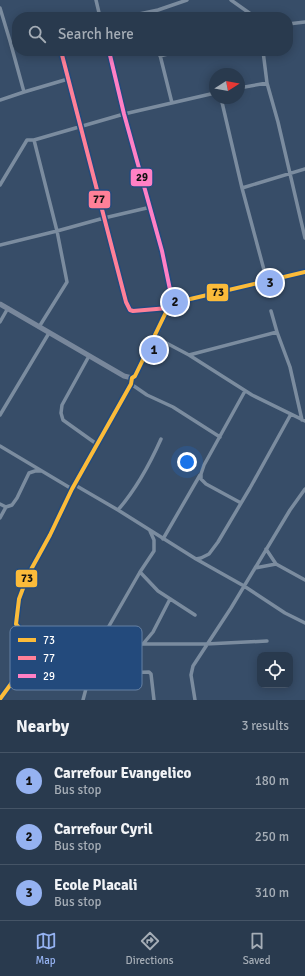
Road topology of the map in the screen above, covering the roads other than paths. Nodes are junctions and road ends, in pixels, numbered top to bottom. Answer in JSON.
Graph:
{"nodes":[{"id":1,"x":96,"y":0,"type":"edge"},
{"id":2,"x":187,"y":0,"type":"edge"},
{"id":3,"x":232,"y":0,"type":"edge"},
{"id":4,"x":0,"y":8,"type":"edge"},
{"id":5,"x":99,"y":12,"type":"edge"},
{"id":6,"x":150,"y":12,"type":"edge"},
{"id":7,"x":248,"y":12,"type":"edge"},
{"id":8,"x":305,"y":22,"type":"edge"},
{"id":9,"x":293,"y":23,"type":"edge"},
{"id":10,"x":12,"y":48,"type":"edge"},
{"id":11,"x":14,"y":56,"type":"edge"},
{"id":12,"x":62,"y":56,"type":"edge"},
{"id":13,"x":110,"y":56,"type":"edge"},
{"id":14,"x":160,"y":56,"type":"edge"},
{"id":15,"x":264,"y":56,"type":"edge"},
{"id":16,"x":68,"y":79,"type":"junction"},
{"id":17,"x":268,"y":83,"type":"junction"},
{"id":18,"x":245,"y":87,"type":"edge"},
{"id":19,"x":24,"y":92,"type":"junction"},
{"id":20,"x":209,"y":94,"type":"edge"},
{"id":21,"x":0,"y":100,"type":"edge"},
{"id":22,"x":172,"y":103,"type":"junction"},
{"id":23,"x":222,"y":104,"type":"edge"},
{"id":24,"x":124,"y":114,"type":"junction"},
{"id":25,"x":80,"y":127,"type":"junction"},
{"id":26,"x":34,"y":140,"type":"junction"},
{"id":27,"x":305,"y":169,"type":"edge"},
{"id":28,"x":290,"y":173,"type":"junction"},
{"id":29,"x":0,"y":185,"type":"edge"},
{"id":30,"x":242,"y":188,"type":"junction"},
{"id":31,"x":151,"y":207,"type":"junction"},
{"id":32,"x":305,"y":216,"type":"edge"},
{"id":33,"x":300,"y":217,"type":"junction"},
{"id":34,"x":104,"y":218,"type":"junction"},
{"id":35,"x":57,"y":231,"type":"junction"},
{"id":36,"x":305,"y":238,"type":"edge"},
{"id":37,"x":0,"y":245,"type":"edge"},
{"id":38,"x":305,"y":272,"type":"edge"},
{"id":39,"x":267,"y":281,"type":"junction"},
{"id":40,"x":0,"y":304,"type":"edge"},
{"id":41,"x":173,"y":304,"type":"junction"},
{"id":42,"x":8,"y":308,"type":"junction"},
{"id":43,"x":168,"y":308,"type":"junction"},
{"id":44,"x":271,"y":311,"type":"dead end"},
{"id":45,"x":0,"y":322,"type":"edge"},
{"id":46,"x":39,"y":327,"type":"junction"},
{"id":47,"x":277,"y":332,"type":"junction"},
{"id":48,"x":49,"y":333,"type":"junction"},
{"id":49,"x":155,"y":337,"type":"junction"},
{"id":50,"x":189,"y":355,"type":"junction"},
{"id":51,"x":89,"y":356,"type":"junction"},
{"id":52,"x":132,"y":378,"type":"junction"},
{"id":53,"x":131,"y":384,"type":"junction"},
{"id":54,"x":245,"y":391,"type":"junction"},
{"id":55,"x":290,"y":414,"type":"junction"},
{"id":56,"x":0,"y":415,"type":"edge"},
{"id":57,"x":304,"y":421,"type":"edge"},
{"id":58,"x":220,"y":437,"type":"junction"},
{"id":59,"x":162,"y":439,"type":"dead end"},
{"id":60,"x":98,"y":445,"type":"junction"},
{"id":61,"x":0,"y":446,"type":"edge"},
{"id":62,"x":45,"y":472,"type":"junction"},
{"id":63,"x":200,"y":474,"type":"junction"},
{"id":64,"x":75,"y":485,"type":"junction"},
{"id":65,"x":305,"y":489,"type":"edge"},
{"id":66,"x":72,"y":490,"type":"junction"},
{"id":67,"x":241,"y":503,"type":"junction"},
{"id":68,"x":0,"y":504,"type":"edge"},
{"id":69,"x":6,"y":507,"type":"junction"},
{"id":70,"x":118,"y":510,"type":"junction"},
{"id":71,"x":0,"y":518,"type":"edge"},
{"id":72,"x":150,"y":530,"type":"junction"},
{"id":73,"x":163,"y":539,"type":"junction"},
{"id":74,"x":266,"y":549,"type":"junction"},
{"id":75,"x":196,"y":559,"type":"junction"},
{"id":76,"x":276,"y":564,"type":"junction"},
{"id":77,"x":254,"y":568,"type":"junction"},
{"id":78,"x":140,"y":572,"type":"junction"},
{"id":79,"x":305,"y":580,"type":"edge"},
{"id":80,"x":244,"y":586,"type":"junction"},
{"id":81,"x":170,"y":600,"type":"junction"},
{"id":82,"x":195,"y":615,"type":"dead end"},
{"id":83,"x":305,"y":623,"type":"edge"},
{"id":84,"x":17,"y":626,"type":"edge"},
{"id":85,"x":109,"y":626,"type":"edge"},
{"id":86,"x":267,"y":641,"type":"dead end"},
{"id":87,"x":144,"y":644,"type":"joint"},
{"id":88,"x":206,"y":644,"type":"junction"},
{"id":89,"x":142,"y":672,"type":"edge"},
{"id":90,"x":10,"y":685,"type":"edge"},
{"id":91,"x":86,"y":690,"type":"edge"},
{"id":92,"x":0,"y":698,"type":"edge"},
{"id":93,"x":83,"y":700,"type":"edge"},
{"id":94,"x":154,"y":700,"type":"edge"},
{"id":95,"x":195,"y":700,"type":"edge"}],
"edges":[{"from":1,"to":5,"type":"street"},
{"from":2,"to":6,"type":"street"},
{"from":3,"to":7,"type":"street"},
{"from":4,"to":10,"type":"street"},
{"from":8,"to":9,"type":"street"},
{"from":11,"to":19,"type":"street"},
{"from":12,"to":16,"type":"street"},
{"from":13,"to":24,"type":"street"},
{"from":14,"to":22,"type":"street"},
{"from":15,"to":17,"type":"street"},
{"from":16,"to":19,"type":"street"},
{"from":16,"to":25,"type":"street"},
{"from":17,"to":18,"type":"street"},
{"from":17,"to":28,"type":"street"},
{"from":19,"to":21,"type":"street"},
{"from":20,"to":22,"type":"street"},
{"from":22,"to":24,"type":"street"},
{"from":23,"to":30,"type":"street"},
{"from":24,"to":25,"type":"street"},
{"from":24,"to":31,"type":"street"},
{"from":25,"to":26,"type":"street"},
{"from":25,"to":34,"type":"street"},
{"from":26,"to":29,"type":"street"},
{"from":26,"to":35,"type":"street"},
{"from":27,"to":28,"type":"street"},
{"from":28,"to":30,"type":"street"},
{"from":28,"to":33,"type":"street"},
{"from":30,"to":39,"type":"street"},
{"from":31,"to":34,"type":"street"},
{"from":31,"to":41,"type":"street"},
{"from":32,"to":33,"type":"street"},
{"from":33,"to":36,"type":"street"},
{"from":34,"to":35,"type":"street"},
{"from":34,"to":43,"type":"street"},
{"from":35,"to":37,"type":"street"},
{"from":35,"to":46,"type":"street"},
{"from":38,"to":39,"type":"street"},
{"from":39,"to":41,"type":"street"},
{"from":40,"to":42,"type":"street"},
{"from":41,"to":43,"type":"street"},
{"from":42,"to":45,"type":"street"},
{"from":42,"to":46,"type":"street"},
{"from":43,"to":49,"type":"street"},
{"from":44,"to":47,"type":"street"},
{"from":46,"to":48,"type":"street"},
{"from":47,"to":50,"type":"street"},
{"from":47,"to":57,"type":"street"},
{"from":48,"to":51,"type":"street"},
{"from":48,"to":56,"type":"street"},
{"from":49,"to":50,"type":"street"},
{"from":49,"to":52,"type":"street"},
{"from":50,"to":54,"type":"street"},
{"from":51,"to":52,"type":"street"},
{"from":51,"to":60,"type":"street"},
{"from":52,"to":53,"type":"street"},
{"from":53,"to":58,"type":"street"},
{"from":53,"to":60,"type":"street"},
{"from":54,"to":55,"type":"street"},
{"from":54,"to":58,"type":"street"},
{"from":55,"to":57,"type":"street"},
{"from":55,"to":67,"type":"street"},
{"from":58,"to":63,"type":"street"},
{"from":59,"to":70,"type":"street"},
{"from":60,"to":64,"type":"street"},
{"from":61,"to":62,"type":"street"},
{"from":62,"to":66,"type":"street"},
{"from":62,"to":69,"type":"street"},
{"from":63,"to":67,"type":"street"},
{"from":63,"to":73,"type":"street"},
{"from":64,"to":66,"type":"street"},
{"from":64,"to":70,"type":"street"},
{"from":65,"to":74,"type":"street"},
{"from":66,"to":84,"type":"street"},
{"from":67,"to":75,"type":"street"},
{"from":68,"to":69,"type":"street"},
{"from":69,"to":71,"type":"street"},
{"from":70,"to":72,"type":"street"},
{"from":72,"to":73,"type":"street"},
{"from":72,"to":78,"type":"street"},
{"from":73,"to":75,"type":"street"},
{"from":74,"to":76,"type":"street"},
{"from":74,"to":77,"type":"street"},
{"from":75,"to":80,"type":"street"},
{"from":76,"to":77,"type":"street"},
{"from":76,"to":79,"type":"street"},
{"from":77,"to":80,"type":"street"},
{"from":78,"to":81,"type":"street"},
{"from":78,"to":85,"type":"street"},
{"from":80,"to":83,"type":"street"},
{"from":80,"to":88,"type":"street"},
{"from":81,"to":82,"type":"street"},
{"from":81,"to":87,"type":"street"},
{"from":86,"to":88,"type":"street"},
{"from":87,"to":88,"type":"street"},
{"from":88,"to":95,"type":"street"},
{"from":89,"to":94,"type":"street"},
{"from":90,"to":92,"type":"street"},
{"from":91,"to":93,"type":"street"}]}
